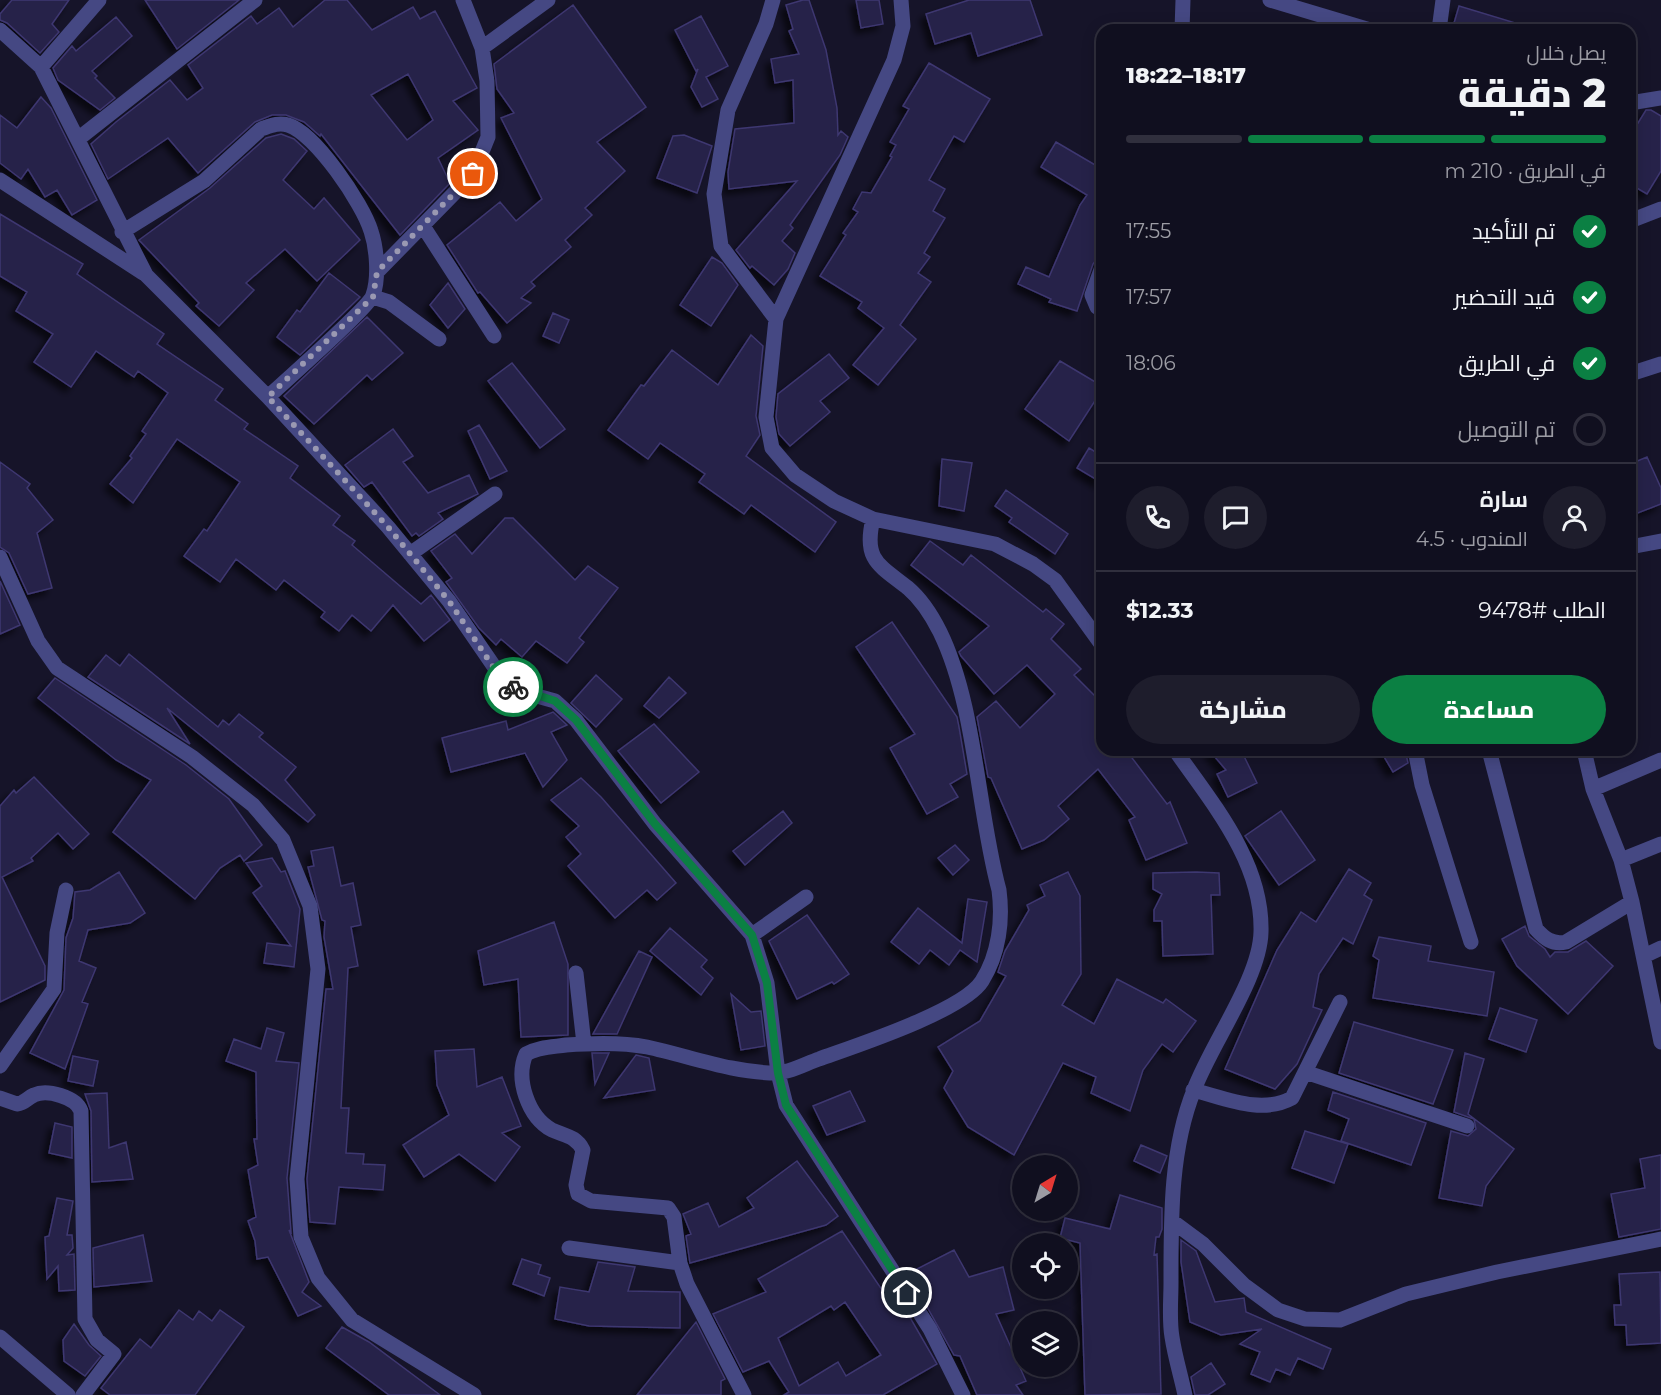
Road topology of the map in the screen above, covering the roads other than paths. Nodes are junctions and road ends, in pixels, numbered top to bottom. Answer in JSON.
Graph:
{"nodes":[{"id":1,"x":99,"y":0,"type":"edge"},
{"id":2,"x":255,"y":0,"type":"edge"},
{"id":3,"x":463,"y":0,"type":"edge"},
{"id":4,"x":548,"y":0,"type":"edge"},
{"id":5,"x":773,"y":0,"type":"edge"},
{"id":6,"x":901,"y":0,"type":"edge"},
{"id":7,"x":1183,"y":0,"type":"edge"},
{"id":8,"x":1270,"y":0,"type":"edge"},
{"id":9,"x":1443,"y":0,"type":"edge"},
{"id":10,"x":1182,"y":24,"type":"edge"},
{"id":11,"x":1350,"y":24,"type":"edge"},
{"id":12,"x":1439,"y":24,"type":"edge"},
{"id":13,"x":0,"y":30,"type":"edge"},
{"id":14,"x":482,"y":48,"type":"junction"},
{"id":15,"x":41,"y":68,"type":"junction"},
{"id":16,"x":1661,"y":98,"type":"edge"},
{"id":17,"x":1636,"y":102,"type":"edge"},
{"id":18,"x":78,"y":138,"type":"junction"},
{"id":19,"x":0,"y":180,"type":"edge"},
{"id":20,"x":1661,"y":209,"type":"edge"},
{"id":21,"x":1636,"y":219,"type":"edge"},
{"id":22,"x":423,"y":226,"type":"junction"},
{"id":23,"x":122,"y":232,"type":"junction"},
{"id":24,"x":377,"y":272,"type":"junction"},
{"id":25,"x":146,"y":275,"type":"junction"},
{"id":26,"x":1096,"y":284,"type":"edge"},
{"id":27,"x":373,"y":297,"type":"junction"},
{"id":28,"x":1096,"y":303,"type":"edge"},
{"id":29,"x":776,"y":319,"type":"junction"},
{"id":30,"x":494,"y":336,"type":"dead end"},
{"id":31,"x":439,"y":339,"type":"dead end"},
{"id":32,"x":1661,"y":364,"type":"edge"},
{"id":33,"x":1636,"y":372,"type":"edge"},
{"id":34,"x":268,"y":397,"type":"junction"},
{"id":35,"x":495,"y":494,"type":"dead end"},
{"id":36,"x":873,"y":519,"type":"junction"},
{"id":37,"x":1661,"y":541,"type":"edge"},
{"id":38,"x":1636,"y":547,"type":"edge"},
{"id":39,"x":410,"y":554,"type":"junction"},
{"id":40,"x":0,"y":556,"type":"edge"},
{"id":41,"x":1096,"y":637,"type":"edge"},
{"id":42,"x":1179,"y":756,"type":"edge"},
{"id":43,"x":1416,"y":756,"type":"edge"},
{"id":44,"x":1491,"y":756,"type":"edge"},
{"id":45,"x":1585,"y":756,"type":"edge"},
{"id":46,"x":1661,"y":760,"type":"edge"},
{"id":47,"x":1593,"y":789,"type":"junction"},
{"id":48,"x":1661,"y":844,"type":"edge"},
{"id":49,"x":1621,"y":860,"type":"junction"},
{"id":50,"x":66,"y":890,"type":"dead end"},
{"id":51,"x":806,"y":897,"type":"dead end"},
{"id":52,"x":1632,"y":902,"type":"junction"},
{"id":53,"x":752,"y":935,"type":"junction"},
{"id":54,"x":1471,"y":942,"type":"dead end"},
{"id":55,"x":1661,"y":948,"type":"edge"},
{"id":56,"x":1644,"y":956,"type":"junction"},
{"id":57,"x":576,"y":973,"type":"dead end"},
{"id":58,"x":1340,"y":1002,"type":"dead end"},
{"id":59,"x":1661,"y":1041,"type":"edge"},
{"id":60,"x":584,"y":1044,"type":"junction"},
{"id":61,"x":0,"y":1066,"type":"edge"},
{"id":62,"x":1305,"y":1072,"type":"junction"},
{"id":63,"x":778,"y":1073,"type":"junction"},
{"id":64,"x":1193,"y":1090,"type":"junction"},
{"id":65,"x":0,"y":1098,"type":"edge"},
{"id":66,"x":1467,"y":1126,"type":"dead end"},
{"id":67,"x":1172,"y":1221,"type":"junction"},
{"id":68,"x":1661,"y":1239,"type":"edge"},
{"id":69,"x":569,"y":1248,"type":"dead end"},
{"id":70,"x":680,"y":1263,"type":"junction"},
{"id":71,"x":0,"y":1337,"type":"edge"},
{"id":72,"x":68,"y":1395,"type":"edge"},
{"id":73,"x":82,"y":1395,"type":"edge"},
{"id":74,"x":474,"y":1395,"type":"edge"},
{"id":75,"x":744,"y":1395,"type":"edge"},
{"id":76,"x":963,"y":1395,"type":"edge"},
{"id":77,"x":1185,"y":1395,"type":"edge"}],
"edges":[{"from":1,"to":15,"type":"street"},
{"from":2,"to":18,"type":"street"},
{"from":3,"to":14,"type":"street"},
{"from":4,"to":14,"type":"street"},
{"from":5,"to":29,"type":"street"},
{"from":6,"to":29,"type":"street"},
{"from":7,"to":10,"type":"street"},
{"from":8,"to":11,"type":"street"},
{"from":9,"to":12,"type":"street"},
{"from":13,"to":15,"type":"street"},
{"from":14,"to":22,"type":"street"},
{"from":15,"to":18,"type":"street"},
{"from":16,"to":17,"type":"street"},
{"from":18,"to":23,"type":"street"},
{"from":19,"to":25,"type":"street"},
{"from":20,"to":21,"type":"street"},
{"from":22,"to":24,"type":"street"},
{"from":22,"to":30,"type":"street"},
{"from":23,"to":24,"type":"street"},
{"from":23,"to":25,"type":"street"},
{"from":24,"to":27,"type":"street"},
{"from":25,"to":34,"type":"street"},
{"from":26,"to":28,"type":"street"},
{"from":27,"to":31,"type":"street"},
{"from":27,"to":34,"type":"street"},
{"from":29,"to":36,"type":"street"},
{"from":32,"to":33,"type":"street"},
{"from":34,"to":39,"type":"street"},
{"from":35,"to":39,"type":"street"},
{"from":36,"to":41,"type":"street"},
{"from":36,"to":63,"type":"street"},
{"from":37,"to":38,"type":"street"},
{"from":39,"to":53,"type":"street"},
{"from":40,"to":74,"type":"street"},
{"from":42,"to":64,"type":"street"},
{"from":43,"to":54,"type":"street"},
{"from":44,"to":52,"type":"street"},
{"from":45,"to":47,"type":"street"},
{"from":46,"to":47,"type":"street"},
{"from":47,"to":49,"type":"street"},
{"from":48,"to":49,"type":"street"},
{"from":49,"to":52,"type":"street"},
{"from":50,"to":61,"type":"street"},
{"from":51,"to":53,"type":"street"},
{"from":52,"to":56,"type":"street"},
{"from":53,"to":63,"type":"street"},
{"from":55,"to":56,"type":"street"},
{"from":56,"to":59,"type":"street"},
{"from":57,"to":60,"type":"street"},
{"from":58,"to":62,"type":"street"},
{"from":60,"to":63,"type":"street"},
{"from":60,"to":70,"type":"street"},
{"from":62,"to":64,"type":"street"},
{"from":62,"to":66,"type":"street"},
{"from":63,"to":76,"type":"street"},
{"from":64,"to":67,"type":"street"},
{"from":65,"to":73,"type":"street"},
{"from":67,"to":68,"type":"street"},
{"from":67,"to":77,"type":"street"},
{"from":69,"to":70,"type":"street"},
{"from":70,"to":75,"type":"street"},
{"from":71,"to":72,"type":"street"}]}
